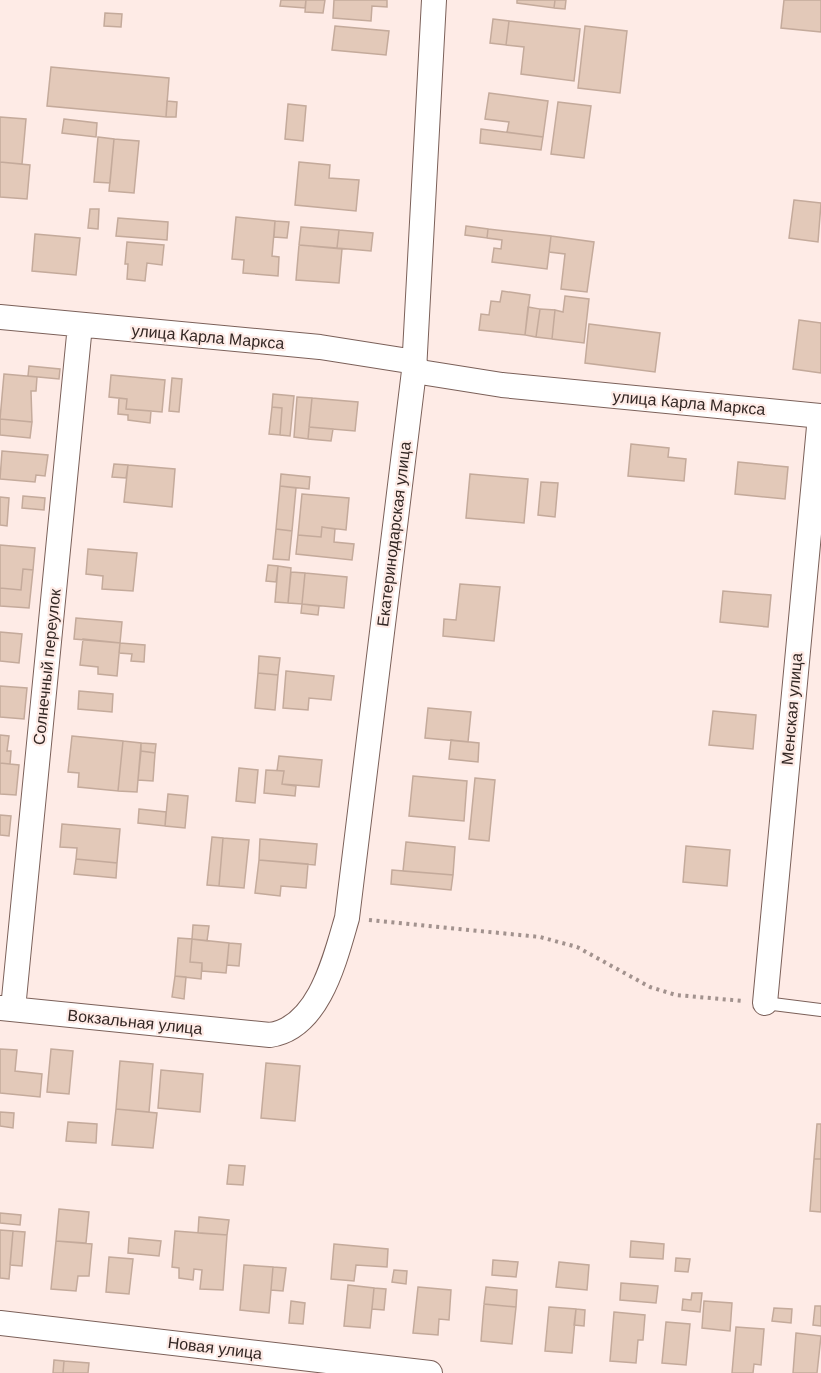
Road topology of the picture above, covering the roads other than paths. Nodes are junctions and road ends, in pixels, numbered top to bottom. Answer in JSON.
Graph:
{"nodes":[{"id":1,"x":434,"y":0,"type":"edge"},
{"id":2,"x":0,"y":317,"type":"edge"},
{"id":3,"x":81,"y":325,"type":"junction"},
{"id":4,"x":414,"y":367,"type":"junction"},
{"id":5,"x":820,"y":416,"type":"edge"},
{"id":6,"x":765,"y":1003,"type":"joint"},
{"id":7,"x":7,"y":1009,"type":"edge"},
{"id":8,"x":821,"y":1010,"type":"edge"},
{"id":9,"x":270,"y":1035,"type":"joint"},
{"id":10,"x":0,"y":1323,"type":"edge"},
{"id":11,"x":430,"y":1373,"type":"edge"}],
"edges":[{"from":1,"to":4,"type":"street","name":"Екатеринодарская улица"},
{"from":2,"to":3,"type":"street","name":"улица Карла Маркса"},
{"from":3,"to":4,"type":"street","name":"улица Карла Маркса"},
{"from":3,"to":7,"type":"street","name":"Солнечный переулок"},
{"from":4,"to":5,"type":"street","name":"улица Карла Маркса"},
{"from":4,"to":9,"type":"street","name":"Екатеринодарская улица"},
{"from":5,"to":6,"type":"street","name":"Менская улица"},
{"from":6,"to":8,"type":"lane"},
{"from":7,"to":9,"type":"street","name":"Вокзальная улица"},
{"from":10,"to":11,"type":"street","name":"Новая улица"}]}
